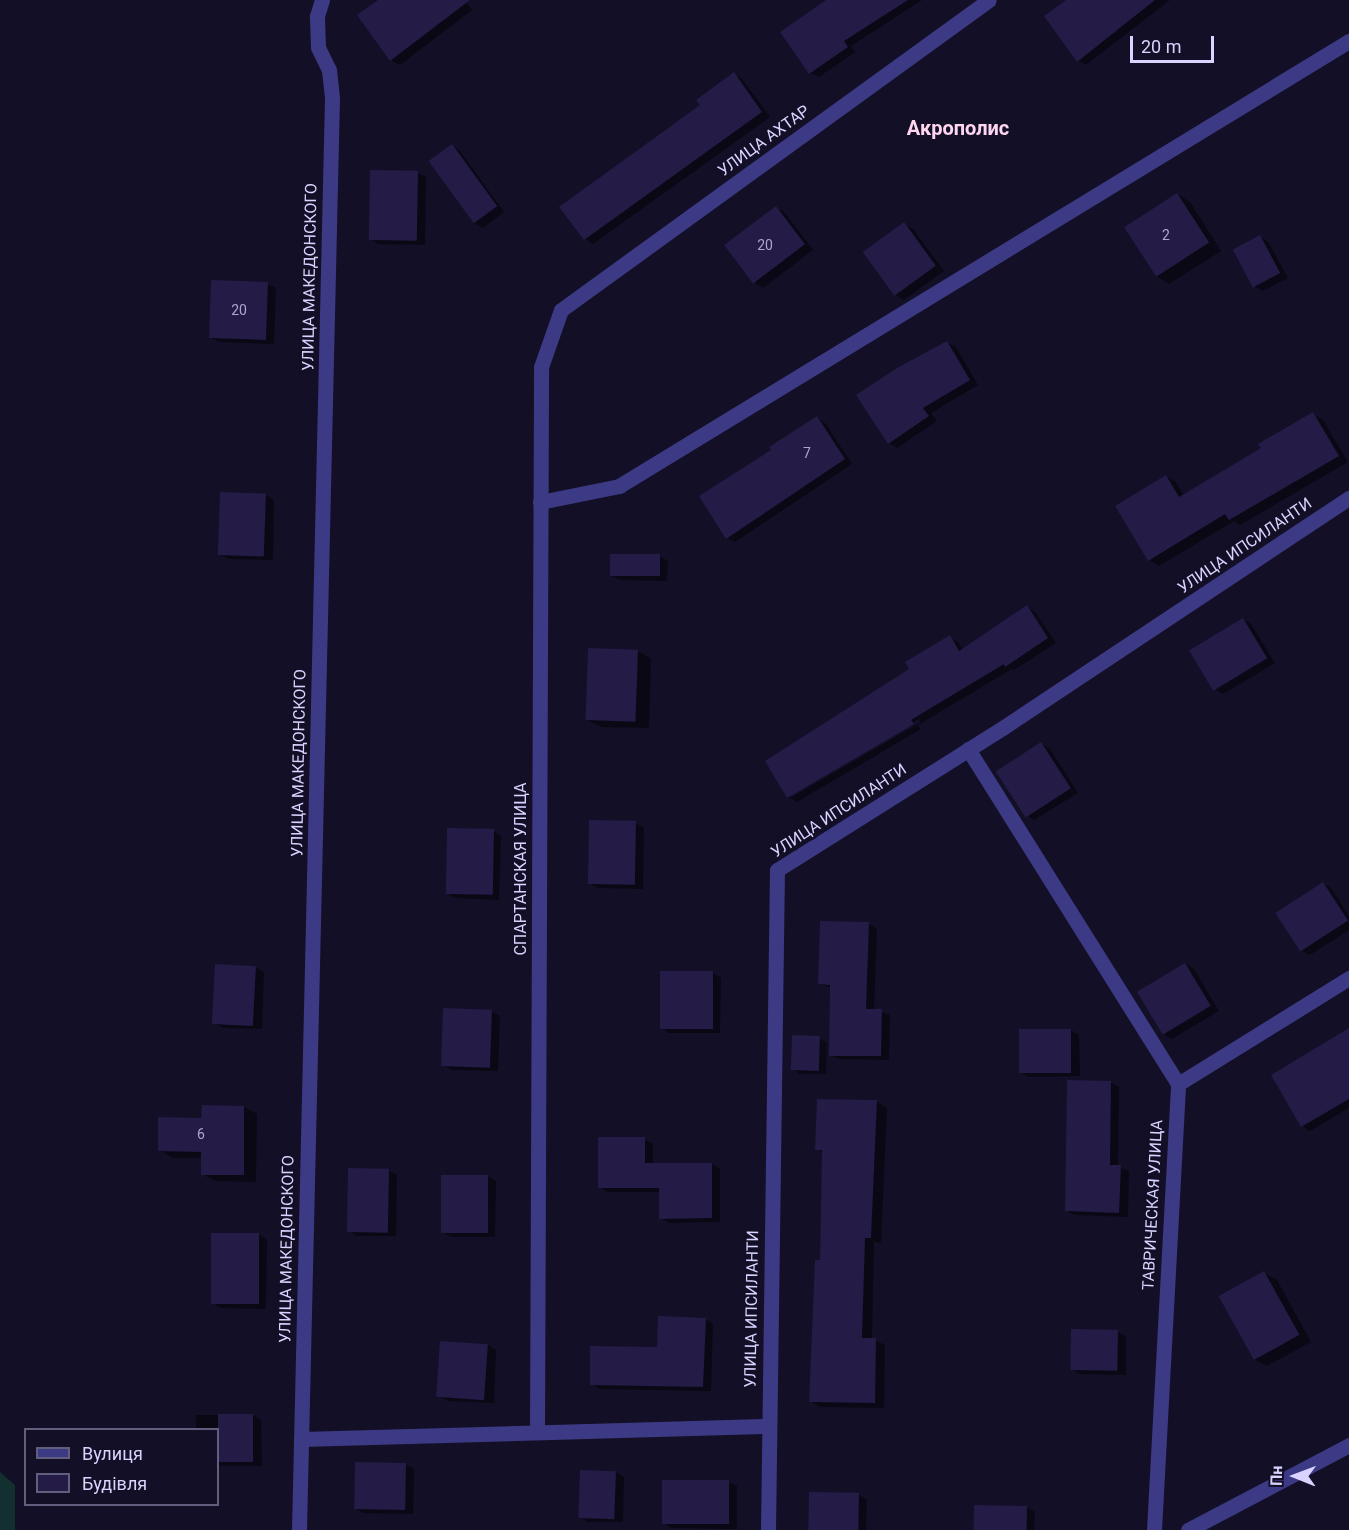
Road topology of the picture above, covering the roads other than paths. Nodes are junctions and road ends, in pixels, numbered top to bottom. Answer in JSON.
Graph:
{"nodes":[{"id":1,"x":322,"y":0,"type":"edge"},
{"id":2,"x":989,"y":0,"type":"edge"},
{"id":3,"x":1349,"y":41,"type":"edge"},
{"id":4,"x":561,"y":310,"type":"joint"},
{"id":5,"x":1349,"y":498,"type":"edge"},
{"id":6,"x":540,"y":502,"type":"junction"},
{"id":7,"x":968,"y":749,"type":"junction"},
{"id":8,"x":1349,"y":978,"type":"edge"},
{"id":9,"x":1178,"y":1084,"type":"junction"},
{"id":10,"x":768,"y":1426,"type":"junction"},
{"id":11,"x":537,"y":1432,"type":"junction"},
{"id":12,"x":301,"y":1439,"type":"junction"},
{"id":13,"x":1349,"y":1444,"type":"edge"},
{"id":14,"x":299,"y":1530,"type":"edge"},
{"id":15,"x":768,"y":1530,"type":"edge"},
{"id":16,"x":1154,"y":1530,"type":"edge"},
{"id":17,"x":1188,"y":1530,"type":"edge"}],
"edges":[{"from":1,"to":12,"type":"street","name":"УЛИЦА МАКЕДОНСКОГО"},
{"from":2,"to":4,"type":"street","name":"УЛИЦА АХТАР"},
{"from":3,"to":6,"type":"street"},
{"from":4,"to":6,"type":"street","name":"СПАРТАНСКАЯ УЛИЦА"},
{"from":5,"to":7,"type":"street","name":"УЛИЦА ИПСИЛАНТИ"},
{"from":6,"to":11,"type":"street","name":"СПАРТАНСКАЯ УЛИЦА"},
{"from":7,"to":9,"type":"street"},
{"from":7,"to":10,"type":"street","name":"УЛИЦА ИПСИЛАНТИ"},
{"from":8,"to":9,"type":"street"},
{"from":9,"to":16,"type":"street","name":"ТАВРИЧЕСКАЯ УЛИЦА"},
{"from":10,"to":11,"type":"street"},
{"from":10,"to":15,"type":"street","name":"УЛИЦА ИПСИЛАНТИ"},
{"from":11,"to":12,"type":"street"},
{"from":12,"to":14,"type":"street","name":"УЛИЦА МАКЕДОНСКОГО"},
{"from":13,"to":17,"type":"street"}]}
